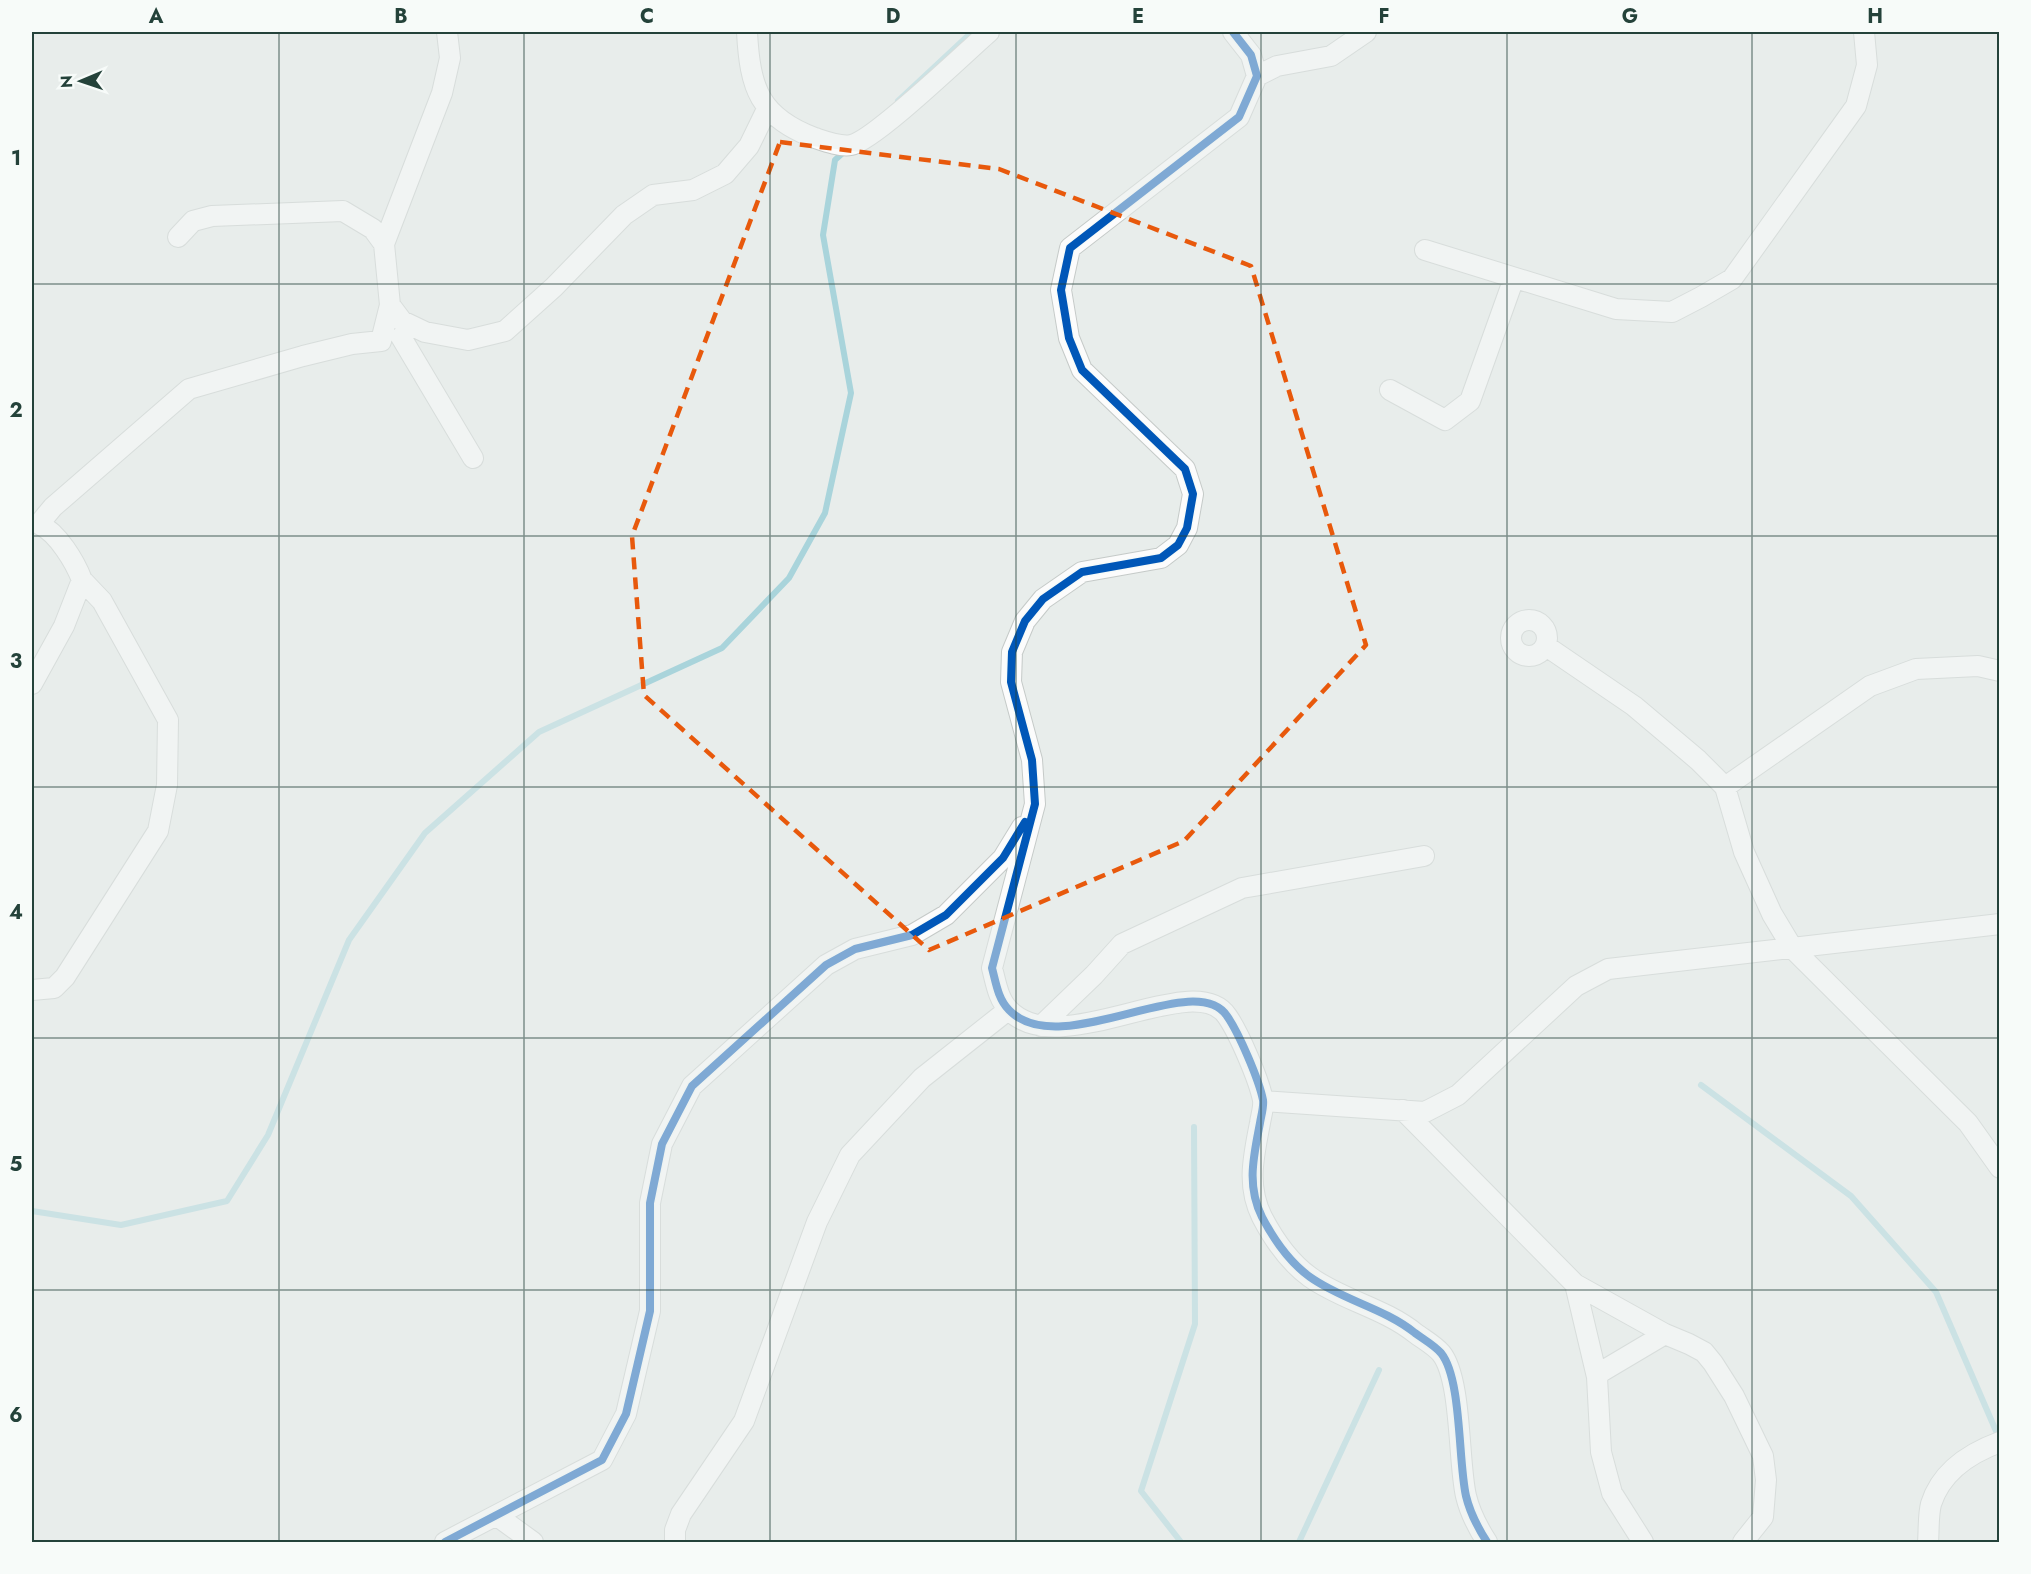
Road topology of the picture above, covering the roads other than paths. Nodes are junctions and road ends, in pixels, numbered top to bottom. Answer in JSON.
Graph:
{"nodes":[{"id":1,"x":447,"y":32,"type":"edge"},
{"id":2,"x":747,"y":32,"type":"edge"},
{"id":3,"x":989,"y":32,"type":"edge"},
{"id":4,"x":1233,"y":32,"type":"edge"},
{"id":5,"x":1366,"y":32,"type":"edge"},
{"id":6,"x":1864,"y":32,"type":"edge"},
{"id":7,"x":1257,"y":76,"type":"junction"},
{"id":8,"x":767,"y":109,"type":"junction"},
{"id":9,"x":178,"y":237,"type":"dead end"},
{"id":10,"x":384,"y":244,"type":"junction"},
{"id":11,"x":1425,"y":250,"type":"dead end"},
{"id":12,"x":1514,"y":278,"type":"junction"},
{"id":13,"x":390,"y":305,"type":"junction"},
{"id":14,"x":425,"y":332,"type":"junction"},
{"id":15,"x":400,"y":337,"type":"junction"},
{"id":16,"x":381,"y":341,"type":"junction"},
{"id":17,"x":1390,"y":390,"type":"dead end"},
{"id":18,"x":473,"y":458,"type":"dead end"},
{"id":19,"x":82,"y":580,"type":"junction"},
{"id":20,"x":1546,"y":646,"type":"dead end"},
{"id":21,"x":2000,"y":671,"type":"edge"},
{"id":22,"x":32,"y":684,"type":"edge"},
{"id":23,"x":1725,"y":787,"type":"junction"},
{"id":24,"x":1035,"y":804,"type":"junction"},
{"id":25,"x":1424,"y":856,"type":"dead end"},
{"id":26,"x":2000,"y":924,"type":"edge"},
{"id":27,"x":1793,"y":949,"type":"junction"},
{"id":28,"x":32,"y":990,"type":"edge"},
{"id":29,"x":1008,"y":1010,"type":"junction"},
{"id":30,"x":1041,"y":1026,"type":"junction"},
{"id":31,"x":1263,"y":1101,"type":"junction"},
{"id":32,"x":1403,"y":1110,"type":"junction"},
{"id":33,"x":2000,"y":1168,"type":"edge"},
{"id":34,"x":1575,"y":1284,"type":"junction"},
{"id":35,"x":1665,"y":1334,"type":"junction"},
{"id":36,"x":1598,"y":1377,"type":"junction"},
{"id":37,"x":2000,"y":1442,"type":"edge"},
{"id":38,"x":497,"y":1516,"type":"junction"},
{"id":39,"x":672,"y":1538,"type":"edge"},
{"id":40,"x":445,"y":1542,"type":"edge"},
{"id":41,"x":532,"y":1542,"type":"edge"},
{"id":42,"x":1486,"y":1542,"type":"edge"},
{"id":43,"x":1643,"y":1542,"type":"edge"},
{"id":44,"x":1743,"y":1542,"type":"edge"},
{"id":45,"x":1928,"y":1542,"type":"edge"}],
"edges":[{"from":1,"to":10,"type":"street"},
{"from":2,"to":8,"type":"street"},
{"from":3,"to":8,"type":"street"},
{"from":4,"to":7,"type":"street"},
{"from":5,"to":7,"type":"street"},
{"from":6,"to":12,"type":"street"},
{"from":7,"to":24,"type":"street"},
{"from":8,"to":14,"type":"street"},
{"from":9,"to":10,"type":"street"},
{"from":10,"to":13,"type":"street"},
{"from":11,"to":12,"type":"street"},
{"from":12,"to":17,"type":"street"},
{"from":13,"to":14,"type":"street"},
{"from":13,"to":16,"type":"street"},
{"from":14,"to":15,"type":"street"},
{"from":15,"to":16,"type":"street"},
{"from":15,"to":18,"type":"street"},
{"from":16,"to":19,"type":"street"},
{"from":19,"to":22,"type":"street"},
{"from":19,"to":28,"type":"street"},
{"from":20,"to":23,"type":"street"},
{"from":21,"to":23,"type":"street"},
{"from":23,"to":27,"type":"street"},
{"from":24,"to":29,"type":"street"},
{"from":24,"to":38,"type":"street"},
{"from":25,"to":30,"type":"street"},
{"from":26,"to":27,"type":"street"},
{"from":27,"to":32,"type":"street"},
{"from":27,"to":33,"type":"street"},
{"from":29,"to":30,"type":"street"},
{"from":29,"to":39,"type":"street"},
{"from":30,"to":31,"type":"street"},
{"from":31,"to":32,"type":"street"},
{"from":31,"to":42,"type":"street"},
{"from":32,"to":34,"type":"street"},
{"from":34,"to":35,"type":"street"},
{"from":34,"to":36,"type":"street"},
{"from":35,"to":36,"type":"street"},
{"from":35,"to":44,"type":"street"},
{"from":36,"to":43,"type":"street"},
{"from":37,"to":45,"type":"street"},
{"from":38,"to":40,"type":"street"},
{"from":38,"to":41,"type":"street"}]}
